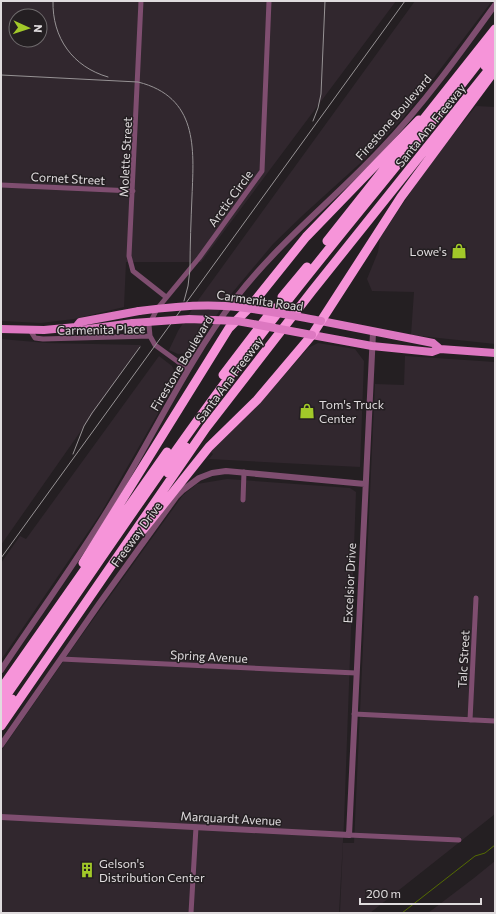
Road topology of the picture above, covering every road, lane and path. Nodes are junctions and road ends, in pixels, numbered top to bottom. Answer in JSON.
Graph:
{"nodes":[{"id":1,"x":141,"y":1,"type":"edge"},
{"id":2,"x":269,"y":1,"type":"edge"},
{"id":3,"x":495,"y":5,"type":"edge"},
{"id":4,"x":495,"y":29,"type":"edge"},
{"id":5,"x":495,"y":41,"type":"edge"},
{"id":6,"x":495,"y":53,"type":"edge"},
{"id":7,"x":475,"y":56,"type":"junction"},
{"id":8,"x":495,"y":62,"type":"edge"},
{"id":9,"x":495,"y":70,"type":"edge"},
{"id":10,"x":1,"y":185,"type":"edge"},
{"id":11,"x":133,"y":191,"type":"junction"},
{"id":12,"x":166,"y":297,"type":"junction"},
{"id":13,"x":249,"y":308,"type":"junction"},
{"id":14,"x":237,"y":321,"type":"junction"},
{"id":15,"x":321,"y":321,"type":"junction"},
{"id":16,"x":76,"y":327,"type":"junction"},
{"id":17,"x":1,"y":329,"type":"edge"},
{"id":18,"x":30,"y":330,"type":"junction"},
{"id":19,"x":373,"y":333,"type":"junction"},
{"id":20,"x":312,"y":335,"type":"junction"},
{"id":21,"x":150,"y":336,"type":"junction"},
{"id":22,"x":372,"y":346,"type":"junction"},
{"id":23,"x":440,"y":350,"type":"junction"},
{"id":24,"x":495,"y":352,"type":"edge"},
{"id":25,"x":188,"y":369,"type":"junction"},
{"id":26,"x":244,"y":472,"type":"junction"},
{"id":27,"x":365,"y":484,"type":"junction"},
{"id":28,"x":243,"y":500,"type":"dead end"},
{"id":29,"x":476,"y":598,"type":"dead end"},
{"id":30,"x":59,"y":606,"type":"junction"},
{"id":31,"x":67,"y":631,"type":"junction"},
{"id":32,"x":61,"y":659,"type":"junction"},
{"id":33,"x":1,"y":670,"type":"edge"},
{"id":34,"x":356,"y":673,"type":"junction"},
{"id":35,"x":1,"y":689,"type":"edge"},
{"id":36,"x":1,"y":703,"type":"edge"},
{"id":37,"x":1,"y":714,"type":"edge"},
{"id":38,"x":354,"y":714,"type":"junction"},
{"id":39,"x":470,"y":720,"type":"junction"},
{"id":40,"x":495,"y":721,"type":"edge"},
{"id":41,"x":1,"y":726,"type":"edge"},
{"id":42,"x":1,"y":745,"type":"edge"},
{"id":43,"x":1,"y":817,"type":"edge"},
{"id":44,"x":196,"y":827,"type":"junction"},
{"id":45,"x":349,"y":835,"type":"junction"},
{"id":46,"x":459,"y":840,"type":"dead end"},
{"id":47,"x":191,"y":913,"type":"edge"}],
"edges":[{"from":1,"to":11,"type":"street","name":"Molette Street"},
{"from":2,"to":12,"type":"street","name":"Arctic Circle"},
{"from":3,"to":25,"type":"street","name":"Firestone Boulevard"},
{"from":4,"to":7,"type":"highway","name":"Santa Ana Freeway"},
{"from":5,"to":36,"type":"highway"},
{"from":6,"to":37,"type":"highway"},
{"from":7,"to":13,"type":"highway"},
{"from":7,"to":30,"type":"highway","name":"Santa Ana Freeway"},
{"from":8,"to":31,"type":"highway","name":"Santa Ana Freeway"},
{"from":9,"to":15,"type":"highway"},
{"from":10,"to":11,"type":"street","name":"Cornet Street"},
{"from":11,"to":12,"type":"street","name":"Molette Street"},
{"from":12,"to":21,"type":"street","name":"Arctic Circle"},
{"from":13,"to":14,"type":"highway"},
{"from":13,"to":15,"type":"main road","name":"Carmenita Road","bridge":true},
{"from":13,"to":16,"type":"main road","name":"Carmenita Road","bridge":true},
{"from":14,"to":16,"type":"main road","name":"Carmenita Road","bridge":true},
{"from":14,"to":20,"type":"main road","name":"Carmenita Road","bridge":true},
{"from":14,"to":30,"type":"highway"},
{"from":15,"to":19,"type":"main road","name":"Carmenita Road"},
{"from":15,"to":20,"type":"highway"},
{"from":16,"to":18,"type":"main road","name":"Carmenita Road"},
{"from":17,"to":18,"type":"main road","name":"Carmenita Road"},
{"from":18,"to":21,"type":"street","name":"Carmenita Place"},
{"from":19,"to":22,"type":"street","name":"Excelsior Drive"},
{"from":19,"to":23,"type":"main road","name":"Carmenita Road"},
{"from":20,"to":22,"type":"main road","name":"Carmenita Road"},
{"from":20,"to":31,"type":"highway"},
{"from":21,"to":25,"type":"street","name":"Carmenita Place"},
{"from":22,"to":23,"type":"main road","name":"Carmenita Road"},
{"from":22,"to":27,"type":"street","name":"Excelsior Drive"},
{"from":23,"to":24,"type":"main road","name":"Carmenita Road"},
{"from":25,"to":33,"type":"street","name":"Firestone Boulevard"},
{"from":26,"to":27,"type":"street","name":"Freeway Drive"},
{"from":26,"to":28,"type":"street"},
{"from":26,"to":32,"type":"street","name":"Freeway Drive"},
{"from":27,"to":34,"type":"street","name":"Excelsior Drive"},
{"from":29,"to":39,"type":"street","name":"Talc Street"},
{"from":30,"to":35,"type":"highway","name":"Santa Ana Freeway"},
{"from":31,"to":41,"type":"highway","name":"Santa Ana Freeway"},
{"from":32,"to":34,"type":"street","name":"Spring Avenue"},
{"from":32,"to":42,"type":"street","name":"Freeway Drive"},
{"from":34,"to":38,"type":"street","name":"Excelsior Drive"},
{"from":38,"to":39,"type":"street"},
{"from":38,"to":45,"type":"street","name":"Excelsior Drive"},
{"from":39,"to":40,"type":"street"},
{"from":43,"to":44,"type":"street","name":"Marquardt Avenue"},
{"from":44,"to":45,"type":"street","name":"Marquardt Avenue"},
{"from":44,"to":47,"type":"street"},
{"from":45,"to":46,"type":"street","name":"Marquardt Avenue"}]}
